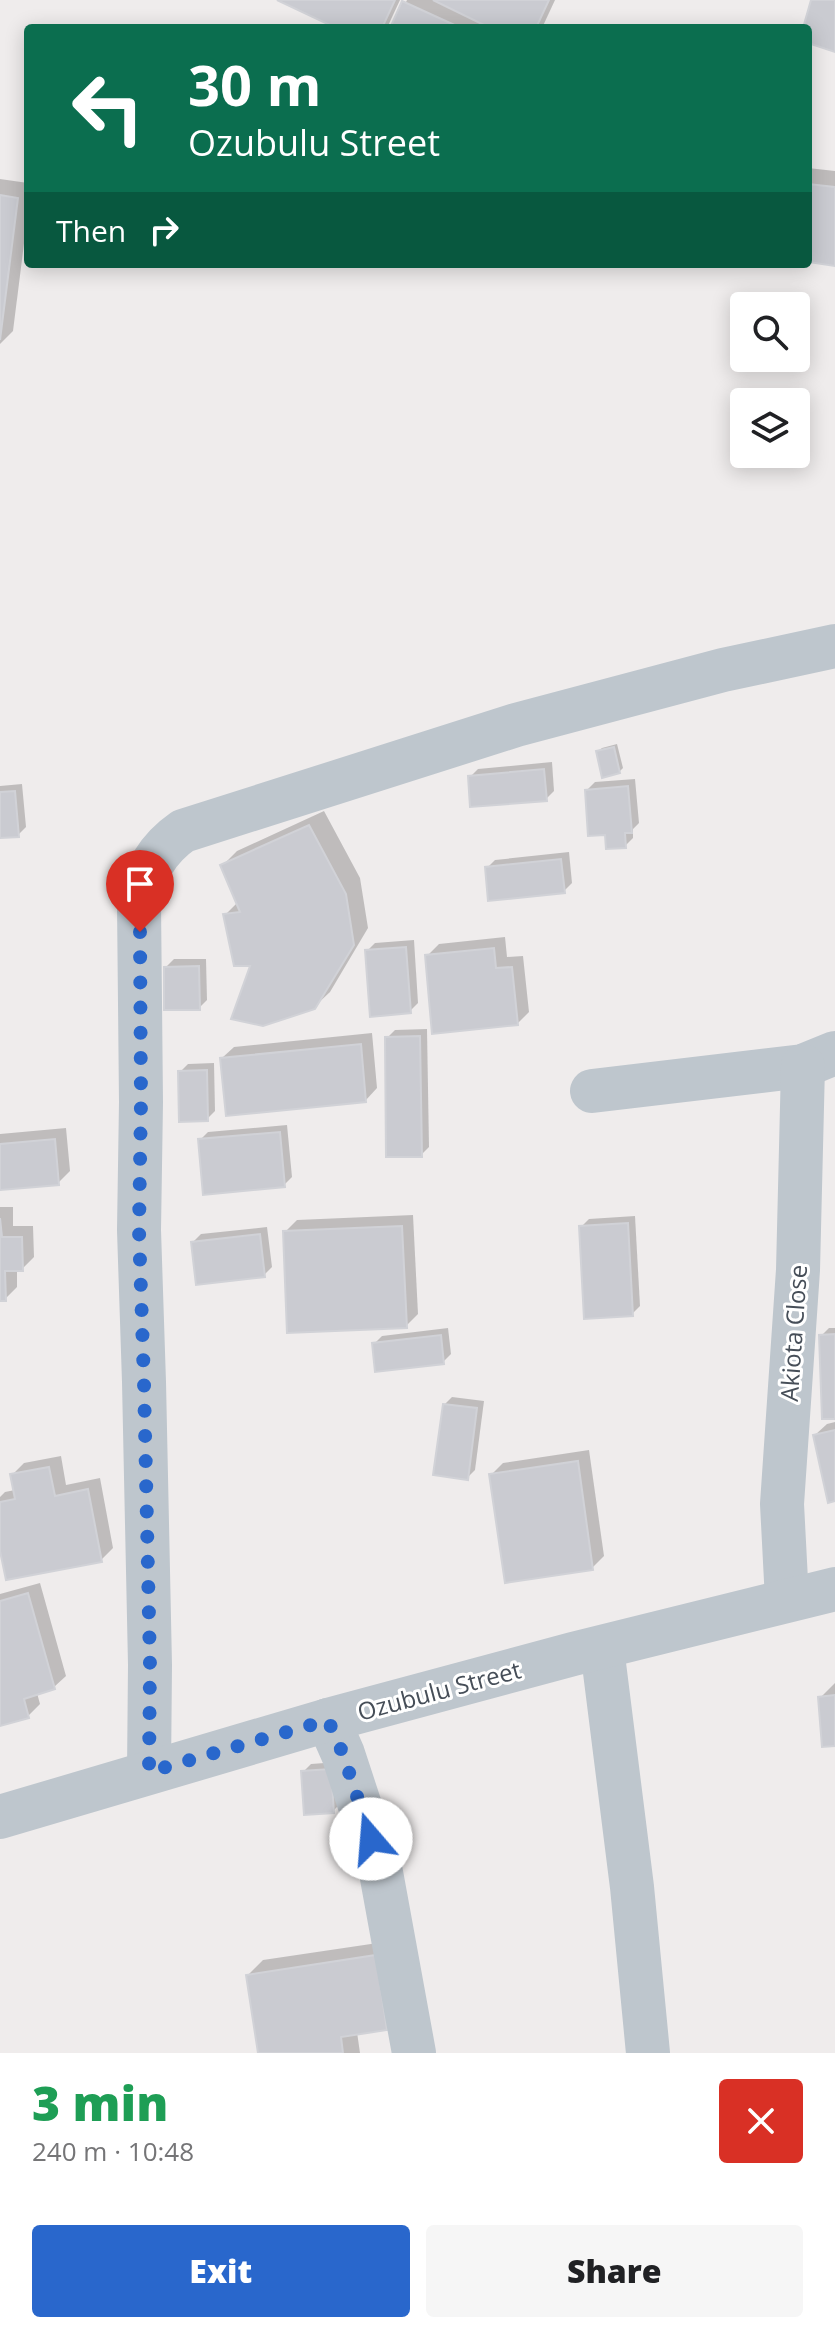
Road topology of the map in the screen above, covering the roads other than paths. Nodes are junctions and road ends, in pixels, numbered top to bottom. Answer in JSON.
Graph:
{"nodes":[{"id":1,"x":835,"y":646,"type":"edge"},
{"id":2,"x":819,"y":1060,"type":"edge"},
{"id":3,"x":592,"y":1091,"type":"dead end"},
{"id":4,"x":835,"y":1589,"type":"edge"},
{"id":5,"x":787,"y":1600,"type":"junction"},
{"id":6,"x":602,"y":1648,"type":"junction"},
{"id":7,"x":328,"y":1720,"type":"junction"},
{"id":8,"x":149,"y":1772,"type":"junction"},
{"id":9,"x":0,"y":1817,"type":"edge"},
{"id":10,"x":414,"y":2053,"type":"edge"},
{"id":11,"x":648,"y":2053,"type":"edge"}],
"edges":[{"from":1,"to":8,"type":"street"},
{"from":2,"to":3,"type":"street"},
{"from":2,"to":5,"type":"street","name":"Akiota Close"},
{"from":4,"to":5,"type":"street","name":"Ozubulu Street"},
{"from":5,"to":6,"type":"street","name":"Ozubulu Street"},
{"from":6,"to":7,"type":"street","name":"Ozubulu Street"},
{"from":6,"to":11,"type":"street"},
{"from":7,"to":8,"type":"street","name":"Ozubulu Street"},
{"from":7,"to":10,"type":"street"},
{"from":8,"to":9,"type":"street","name":"Ozubulu Street"}]}
